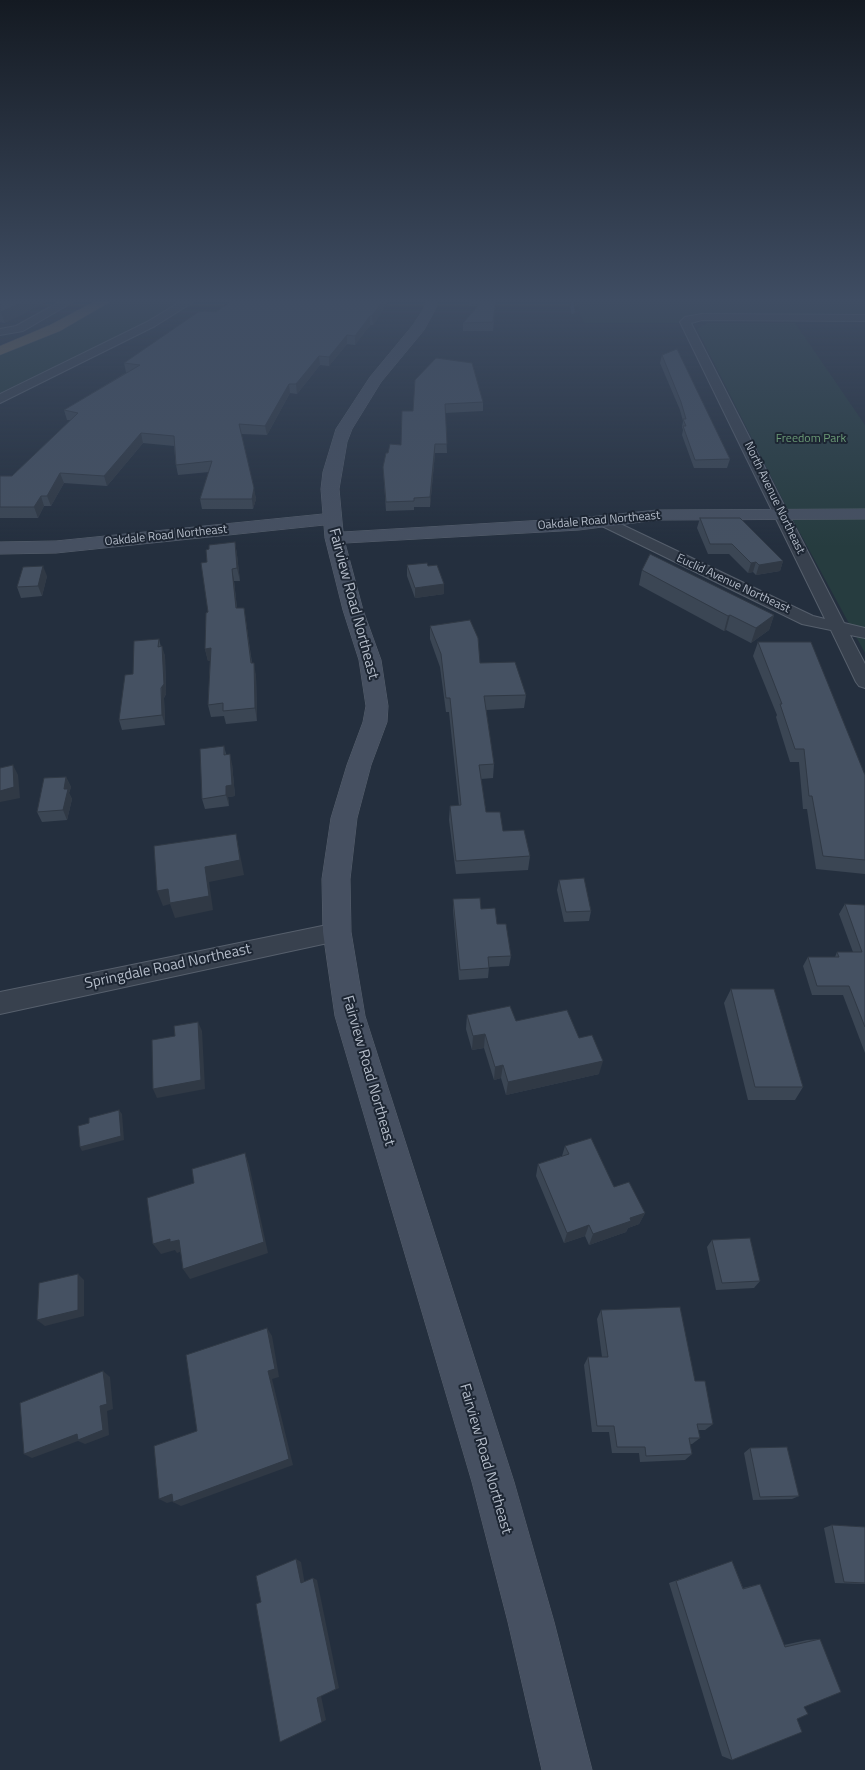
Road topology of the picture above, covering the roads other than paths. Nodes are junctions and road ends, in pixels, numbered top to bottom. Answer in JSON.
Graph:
{"nodes":[{"id":1,"x":35,"y":382,"type":"edge"},
{"id":2,"x":374,"y":382,"type":"edge"},
{"id":3,"x":716,"y":382,"type":"edge"},
{"id":4,"x":0,"y":399,"type":"edge"},
{"id":5,"x":865,"y":514,"type":"edge"},
{"id":6,"x":782,"y":515,"type":"junction"},
{"id":7,"x":606,"y":522,"type":"junction"},
{"id":8,"x":333,"y":529,"type":"junction"},
{"id":9,"x":0,"y":548,"type":"edge"},
{"id":10,"x":838,"y":628,"type":"junction"},
{"id":11,"x":865,"y":633,"type":"edge"},
{"id":12,"x":865,"y":682,"type":"edge"},
{"id":13,"x":337,"y":932,"type":"junction"},
{"id":14,"x":0,"y":1003,"type":"edge"},
{"id":15,"x":567,"y":1770,"type":"edge"}],
"edges":[{"from":1,"to":4,"type":"street"},
{"from":2,"to":8,"type":"street","name":"Fairview Road Northeast"},
{"from":3,"to":6,"type":"street","name":"North Avenue Northeast"},
{"from":5,"to":6,"type":"street","name":"Oakdale Road Northeast"},
{"from":6,"to":7,"type":"street","name":"Oakdale Road Northeast"},
{"from":6,"to":10,"type":"street","name":"North Avenue Northeast"},
{"from":7,"to":8,"type":"street","name":"Oakdale Road Northeast"},
{"from":7,"to":10,"type":"street","name":"Euclid Avenue Northeast"},
{"from":8,"to":9,"type":"street","name":"Oakdale Road Northeast"},
{"from":8,"to":13,"type":"street","name":"Fairview Road Northeast"},
{"from":10,"to":11,"type":"street","name":"Euclid Avenue Northeast"},
{"from":10,"to":12,"type":"street","name":"North Avenue Northeast"},
{"from":13,"to":14,"type":"street","name":"Springdale Road Northeast"},
{"from":13,"to":15,"type":"street","name":"Fairview Road Northeast"}]}
